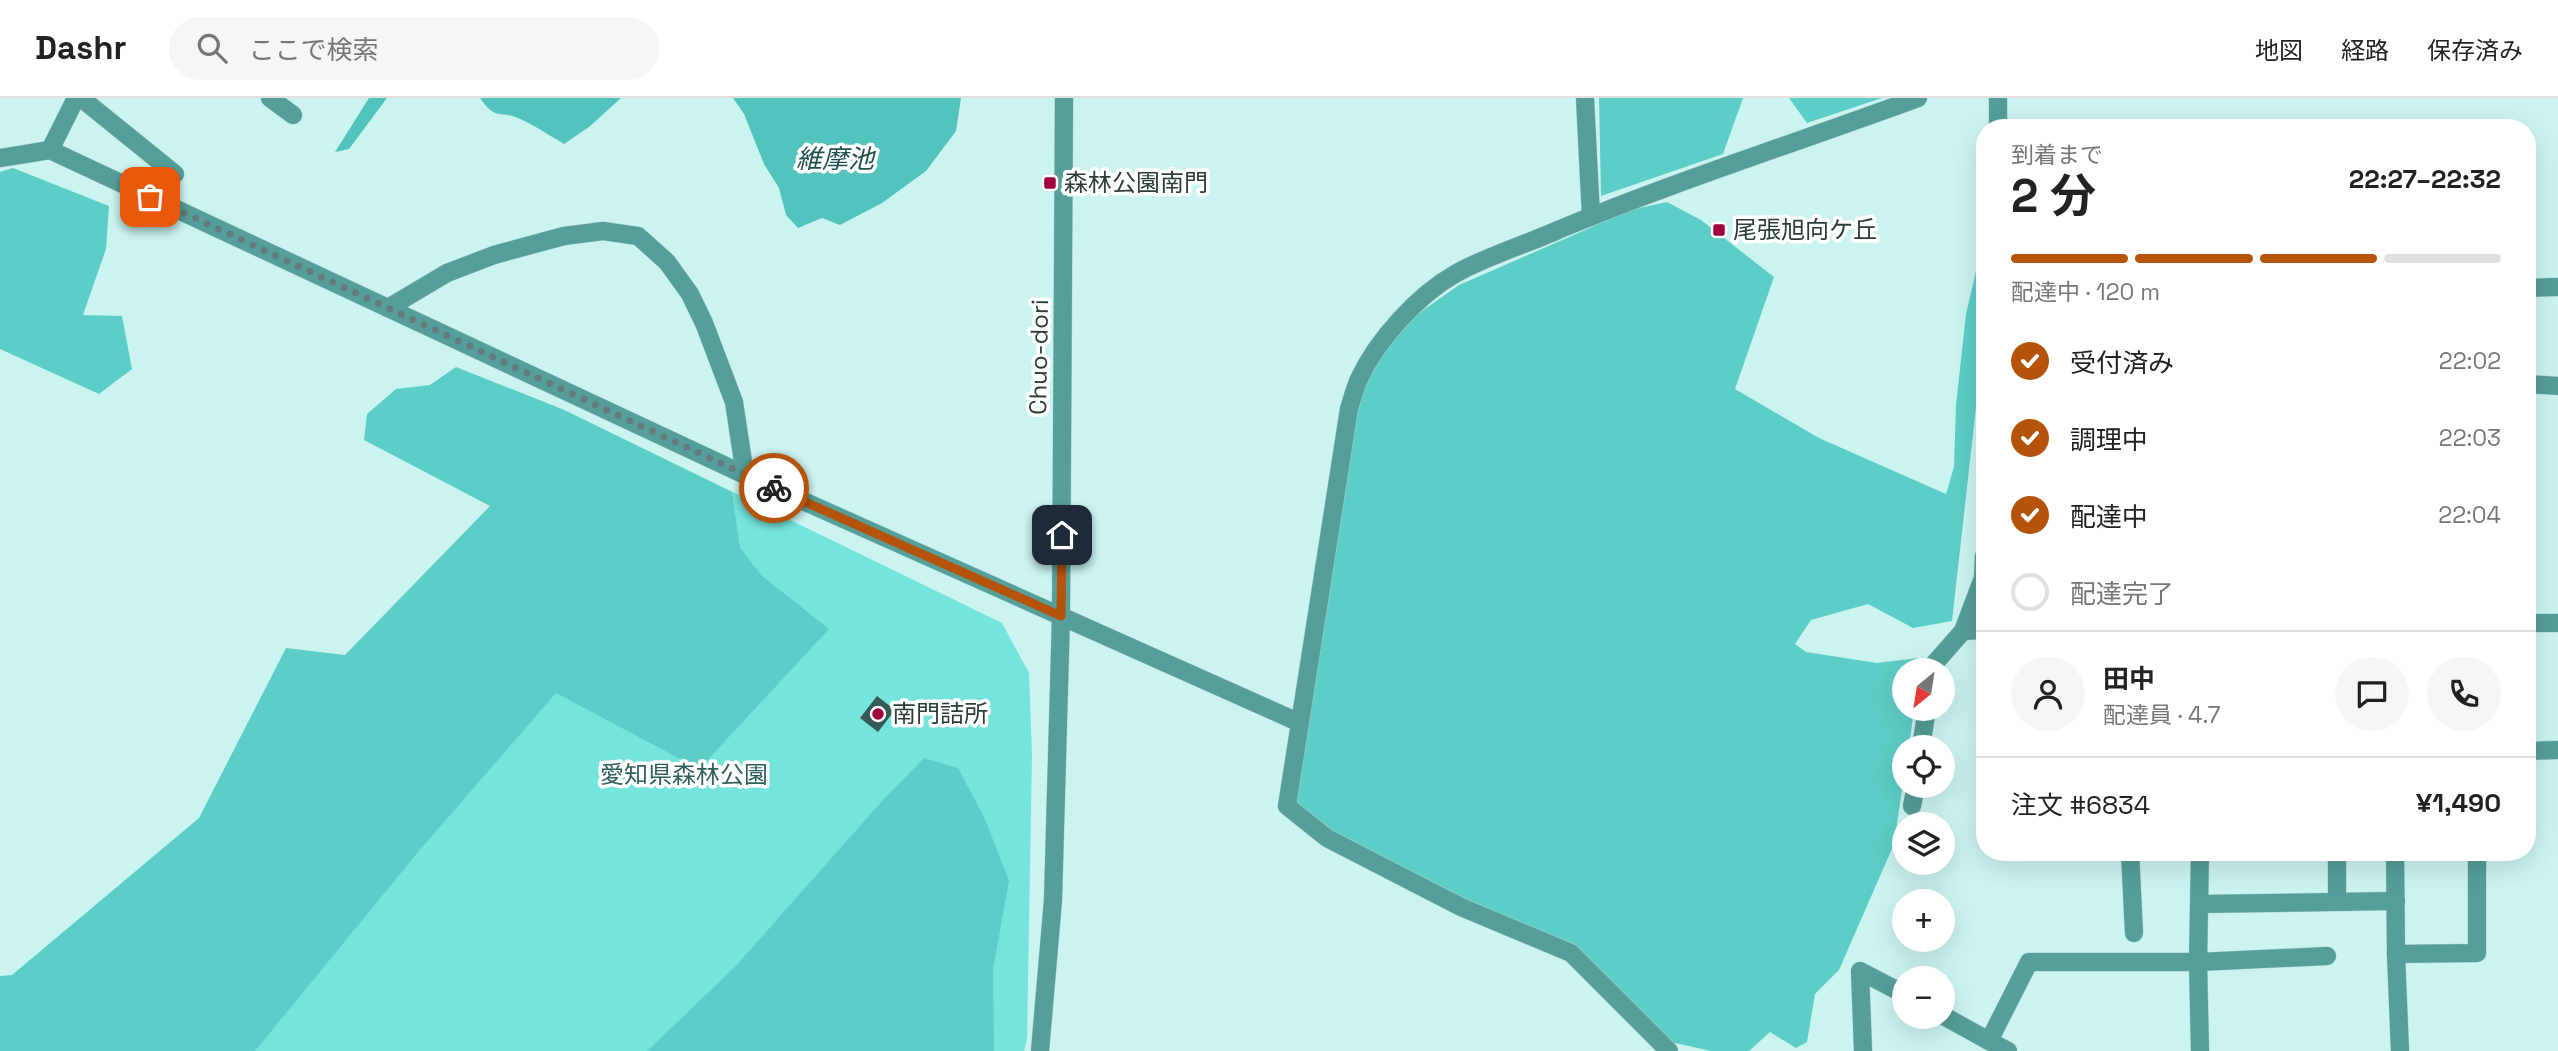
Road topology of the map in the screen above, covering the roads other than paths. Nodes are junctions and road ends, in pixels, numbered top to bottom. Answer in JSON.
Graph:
{"nodes":[{"id":1,"x":79,"y":98,"type":"edge"},
{"id":2,"x":270,"y":98,"type":"edge"},
{"id":3,"x":1065,"y":98,"type":"edge"},
{"id":4,"x":1585,"y":98,"type":"edge"},
{"id":5,"x":1918,"y":98,"type":"edge"},
{"id":6,"x":1998,"y":98,"type":"edge"},
{"id":7,"x":293,"y":115,"type":"dead end"},
{"id":8,"x":1998,"y":119,"type":"edge"},
{"id":9,"x":50,"y":150,"type":"junction"},
{"id":10,"x":0,"y":158,"type":"edge"},
{"id":11,"x":175,"y":174,"type":"dead end"},
{"id":12,"x":1591,"y":217,"type":"junction"},
{"id":13,"x":2558,"y":287,"type":"edge"},
{"id":14,"x":2536,"y":288,"type":"edge"},
{"id":15,"x":388,"y":307,"type":"junction"},
{"id":16,"x":2536,"y":385,"type":"edge"},
{"id":17,"x":2558,"y":386,"type":"edge"},
{"id":18,"x":745,"y":475,"type":"junction"},
{"id":19,"x":1976,"y":597,"type":"edge"},
{"id":20,"x":1061,"y":616,"type":"junction"},
{"id":21,"x":2536,"y":623,"type":"edge"},
{"id":22,"x":2558,"y":623,"type":"edge"},
{"id":23,"x":1976,"y":630,"type":"edge"},
{"id":24,"x":1963,"y":631,"type":"junction"},
{"id":25,"x":1939,"y":658,"type":"edge"},
{"id":26,"x":1298,"y":722,"type":"junction"},
{"id":27,"x":2558,"y":750,"type":"edge"},
{"id":28,"x":2536,"y":751,"type":"edge"},
{"id":29,"x":1914,"y":798,"type":"edge"},
{"id":30,"x":1912,"y":806,"type":"dead end"},
{"id":31,"x":2130,"y":861,"type":"edge"},
{"id":32,"x":2200,"y":861,"type":"edge"},
{"id":33,"x":2337,"y":861,"type":"edge"},
{"id":34,"x":2396,"y":861,"type":"edge"},
{"id":35,"x":2477,"y":861,"type":"edge"},
{"id":36,"x":2337,"y":901,"type":"junction"},
{"id":37,"x":2396,"y":901,"type":"junction"},
{"id":38,"x":2200,"y":904,"type":"junction"},
{"id":39,"x":2134,"y":933,"type":"dead end"},
{"id":40,"x":2396,"y":954,"type":"junction"},
{"id":41,"x":2328,"y":956,"type":"dead end"},
{"id":42,"x":2198,"y":962,"type":"junction"},
{"id":43,"x":1892,"y":988,"type":"edge"},
{"id":44,"x":1955,"y":1023,"type":"edge"},
{"id":45,"x":1989,"y":1041,"type":"junction"},
{"id":46,"x":1040,"y":1051,"type":"edge"},
{"id":47,"x":1669,"y":1051,"type":"edge"},
{"id":48,"x":1863,"y":1051,"type":"edge"},
{"id":49,"x":2008,"y":1051,"type":"edge"},
{"id":50,"x":2200,"y":1051,"type":"edge"},
{"id":51,"x":2400,"y":1051,"type":"edge"}],
"edges":[{"from":1,"to":9,"type":"street"},
{"from":1,"to":11,"type":"street"},
{"from":2,"to":7,"type":"street"},
{"from":3,"to":20,"type":"street","name":"Chuo-dori"},
{"from":4,"to":12,"type":"street"},
{"from":5,"to":12,"type":"street"},
{"from":6,"to":8,"type":"street"},
{"from":9,"to":10,"type":"street"},
{"from":9,"to":15,"type":"street"},
{"from":12,"to":26,"type":"street"},
{"from":13,"to":14,"type":"street"},
{"from":15,"to":18,"type":"street"},
{"from":15,"to":18,"type":"street"},
{"from":16,"to":17,"type":"street"},
{"from":18,"to":20,"type":"street"},
{"from":19,"to":24,"type":"street"},
{"from":20,"to":26,"type":"street"},
{"from":20,"to":46,"type":"street","name":"Chuo-dori"},
{"from":21,"to":22,"type":"street"},
{"from":23,"to":24,"type":"street"},
{"from":24,"to":25,"type":"street"},
{"from":26,"to":47,"type":"street"},
{"from":27,"to":28,"type":"street"},
{"from":29,"to":30,"type":"street"},
{"from":31,"to":39,"type":"street"},
{"from":32,"to":38,"type":"street"},
{"from":33,"to":36,"type":"street"},
{"from":34,"to":37,"type":"street"},
{"from":35,"to":40,"type":"street"},
{"from":36,"to":37,"type":"street"},
{"from":36,"to":38,"type":"street"},
{"from":37,"to":40,"type":"street"},
{"from":38,"to":42,"type":"street"},
{"from":40,"to":51,"type":"street"},
{"from":41,"to":42,"type":"street"},
{"from":42,"to":45,"type":"street"},
{"from":42,"to":50,"type":"street"},
{"from":43,"to":48,"type":"street"},
{"from":44,"to":45,"type":"street"},
{"from":45,"to":49,"type":"street"}]}
